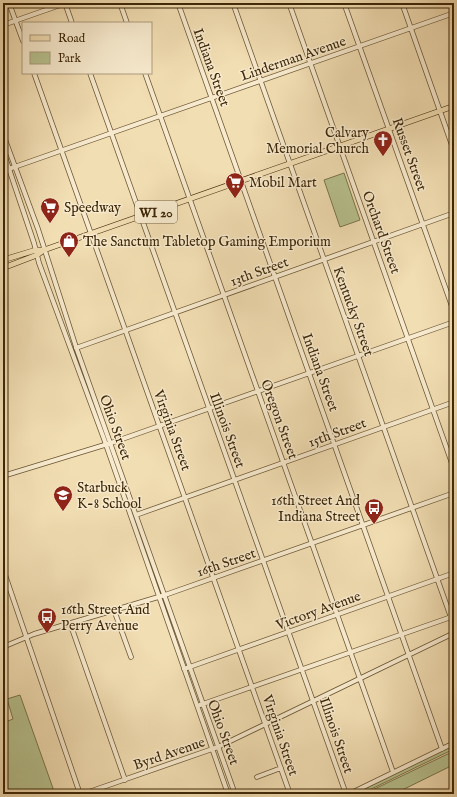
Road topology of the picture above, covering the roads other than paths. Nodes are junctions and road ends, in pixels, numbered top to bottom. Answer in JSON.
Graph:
{"nodes":[{"id":1,"x":9,"y":3,"type":"edge"},
{"id":2,"x":65,"y":3,"type":"edge"},
{"id":3,"x":120,"y":3,"type":"edge"},
{"id":4,"x":178,"y":3,"type":"edge"},
{"id":5,"x":234,"y":3,"type":"edge"},
{"id":6,"x":289,"y":3,"type":"edge"},
{"id":7,"x":344,"y":3,"type":"edge"},
{"id":8,"x":402,"y":3,"type":"edge"},
{"id":9,"x":454,"y":13,"type":"edge"},
{"id":10,"x":16,"y":21,"type":"junction"},
{"id":11,"x":72,"y":22,"type":"edge"},
{"id":12,"x":128,"y":22,"type":"edge"},
{"id":13,"x":3,"y":25,"type":"edge"},
{"id":14,"x":410,"y":28,"type":"junction"},
{"id":15,"x":22,"y":38,"type":"edge"},
{"id":16,"x":360,"y":46,"type":"junction"},
{"id":17,"x":310,"y":63,"type":"junction"},
{"id":18,"x":34,"y":74,"type":"edge"},
{"id":19,"x":90,"y":74,"type":"edge"},
{"id":20,"x":145,"y":74,"type":"edge"},
{"id":21,"x":261,"y":81,"type":"junction"},
{"id":22,"x":212,"y":98,"type":"junction"},
{"id":23,"x":454,"y":106,"type":"edge"},
{"id":24,"x":440,"y":111,"type":"junction"},
{"id":25,"x":161,"y":116,"type":"junction"},
{"id":26,"x":389,"y":129,"type":"junction"},
{"id":27,"x":3,"y":134,"type":"edge"},
{"id":28,"x":111,"y":134,"type":"junction"},
{"id":29,"x":340,"y":147,"type":"junction"},
{"id":30,"x":3,"y":151,"type":"edge"},
{"id":31,"x":62,"y":151,"type":"junction"},
{"id":32,"x":454,"y":151,"type":"edge"},
{"id":33,"x":290,"y":164,"type":"junction"},
{"id":34,"x":15,"y":168,"type":"junction"},
{"id":35,"x":10,"y":170,"type":"junction"},
{"id":36,"x":3,"y":172,"type":"edge"},
{"id":37,"x":241,"y":182,"type":"junction"},
{"id":38,"x":190,"y":200,"type":"junction"},
{"id":39,"x":454,"y":213,"type":"edge"},
{"id":40,"x":141,"y":217,"type":"junction"},
{"id":41,"x":423,"y":224,"type":"junction"},
{"id":42,"x":91,"y":234,"type":"junction"},
{"id":43,"x":374,"y":242,"type":"junction"},
{"id":44,"x":44,"y":250,"type":"junction"},
{"id":45,"x":37,"y":252,"type":"junction"},
{"id":46,"x":3,"y":260,"type":"edge"},
{"id":47,"x":324,"y":260,"type":"junction"},
{"id":48,"x":3,"y":268,"type":"edge"},
{"id":49,"x":275,"y":277,"type":"junction"},
{"id":50,"x":224,"y":295,"type":"junction"},
{"id":51,"x":175,"y":312,"type":"junction"},
{"id":52,"x":454,"y":312,"type":"edge"},
{"id":53,"x":454,"y":322,"type":"edge"},
{"id":54,"x":126,"y":330,"type":"junction"},
{"id":55,"x":408,"y":338,"type":"junction"},
{"id":56,"x":76,"y":347,"type":"junction"},
{"id":57,"x":71,"y":349,"type":"junction"},
{"id":58,"x":358,"y":356,"type":"junction"},
{"id":59,"x":309,"y":373,"type":"junction"},
{"id":60,"x":259,"y":391,"type":"junction"},
{"id":61,"x":454,"y":402,"type":"edge"},
{"id":62,"x":209,"y":409,"type":"junction"},
{"id":63,"x":433,"y":410,"type":"junction"},
{"id":64,"x":160,"y":426,"type":"junction"},
{"id":65,"x":384,"y":427,"type":"junction"},
{"id":66,"x":111,"y":444,"type":"junction"},
{"id":67,"x":334,"y":444,"type":"junction"},
{"id":68,"x":106,"y":445,"type":"junction"},
{"id":69,"x":284,"y":462,"type":"junction"},
{"id":70,"x":454,"y":469,"type":"edge"},
{"id":71,"x":3,"y":476,"type":"edge"},
{"id":72,"x":235,"y":480,"type":"junction"},
{"id":73,"x":118,"y":482,"type":"junction"},
{"id":74,"x":125,"y":483,"type":"junction"},
{"id":75,"x":454,"y":493,"type":"edge"},
{"id":76,"x":186,"y":497,"type":"junction"},
{"id":77,"x":412,"y":508,"type":"junction"},
{"id":78,"x":136,"y":515,"type":"junction"},
{"id":79,"x":363,"y":525,"type":"junction"},
{"id":80,"x":313,"y":543,"type":"junction"},
{"id":81,"x":264,"y":560,"type":"junction"},
{"id":82,"x":3,"y":569,"type":"edge"},
{"id":83,"x":454,"y":573,"type":"edge"},
{"id":84,"x":214,"y":578,"type":"junction"},
{"id":85,"x":438,"y":579,"type":"junction"},
{"id":86,"x":165,"y":595,"type":"junction"},
{"id":87,"x":388,"y":596,"type":"junction"},
{"id":88,"x":158,"y":597,"type":"junction"},
{"id":89,"x":114,"y":610,"type":"junction"},
{"id":90,"x":338,"y":614,"type":"junction"},
{"id":91,"x":452,"y":616,"type":"edge"},
{"id":92,"x":70,"y":623,"type":"junction"},
{"id":93,"x":454,"y":626,"type":"edge"},
{"id":94,"x":289,"y":632,"type":"junction"},
{"id":95,"x":454,"y":633,"type":"edge"},
{"id":96,"x":402,"y":634,"type":"junction"},
{"id":97,"x":27,"y":636,"type":"junction"},
{"id":98,"x":3,"y":647,"type":"edge"},
{"id":99,"x":240,"y":649,"type":"junction"},
{"id":100,"x":352,"y":652,"type":"junction"},
{"id":101,"x":409,"y":655,"type":"junction"},
{"id":102,"x":131,"y":657,"type":"dead end"},
{"id":103,"x":190,"y":667,"type":"junction"},
{"id":104,"x":184,"y":669,"type":"junction"},
{"id":105,"x":302,"y":670,"type":"junction"},
{"id":106,"x":360,"y":678,"type":"junction"},
{"id":107,"x":253,"y":687,"type":"junction"},
{"id":108,"x":313,"y":701,"type":"junction"},
{"id":109,"x":200,"y":705,"type":"junction"},
{"id":110,"x":266,"y":724,"type":"junction"},
{"id":111,"x":454,"y":743,"type":"edge"},
{"id":112,"x":218,"y":747,"type":"junction"},
{"id":113,"x":212,"y":749,"type":"junction"},
{"id":114,"x":442,"y":749,"type":"junction"},
{"id":115,"x":281,"y":768,"type":"junction"},
{"id":116,"x":394,"y":772,"type":"junction"},
{"id":117,"x":257,"y":777,"type":"dead end"},
{"id":118,"x":125,"y":780,"type":"junction"},
{"id":119,"x":82,"y":794,"type":"edge"},
{"id":120,"x":228,"y":794,"type":"edge"},
{"id":121,"x":235,"y":794,"type":"edge"},
{"id":122,"x":290,"y":794,"type":"edge"},
{"id":123,"x":346,"y":794,"type":"edge"},
{"id":124,"x":349,"y":794,"type":"edge"}],
"edges":[{"from":1,"to":10,"type":"street"},
{"from":2,"to":10,"type":"street"},
{"from":2,"to":11,"type":"street"},
{"from":3,"to":12,"type":"street"},
{"from":4,"to":22,"type":"street","name":"Indiana Street"},
{"from":5,"to":21,"type":"street","name":"Kentucky Street"},
{"from":6,"to":17,"type":"street","name":"Orchard Street"},
{"from":7,"to":16,"type":"street","name":"Russet Street"},
{"from":8,"to":14,"type":"street"},
{"from":9,"to":14,"type":"street","name":"Linderman Avenue"},
{"from":10,"to":13,"type":"street"},
{"from":10,"to":15,"type":"street"},
{"from":14,"to":16,"type":"street","name":"Linderman Avenue"},
{"from":14,"to":24,"type":"street"},
{"from":16,"to":17,"type":"street","name":"Linderman Avenue"},
{"from":16,"to":26,"type":"street","name":"Russet Street"},
{"from":17,"to":21,"type":"street","name":"Linderman Avenue"},
{"from":17,"to":29,"type":"street","name":"Orchard Street"},
{"from":18,"to":31,"type":"street","name":"Virginia Street"},
{"from":19,"to":28,"type":"street","name":"Illinois Street"},
{"from":20,"to":25,"type":"street","name":"Oregon Street"},
{"from":21,"to":22,"type":"street","name":"Linderman Avenue"},
{"from":21,"to":33,"type":"street","name":"Kentucky Street"},
{"from":22,"to":25,"type":"street","name":"Linderman Avenue"},
{"from":22,"to":37,"type":"street","name":"Indiana Street"},
{"from":23,"to":24,"type":"main road","number":"WI 20"},
{"from":24,"to":26,"type":"main road","number":"WI 20"},
{"from":24,"to":32,"type":"street"},
{"from":25,"to":28,"type":"street","name":"Linderman Avenue"},
{"from":25,"to":38,"type":"street","name":"Oregon Street"},
{"from":26,"to":29,"type":"main road","number":"WI 20"},
{"from":26,"to":41,"type":"street","name":"Russet Street"},
{"from":27,"to":34,"type":"street","name":"Ohio Street"},
{"from":28,"to":31,"type":"street","name":"Linderman Avenue"},
{"from":28,"to":40,"type":"street","name":"Illinois Street"},
{"from":29,"to":33,"type":"main road","number":"WI 20"},
{"from":29,"to":43,"type":"street","name":"Orchard Street"},
{"from":30,"to":35,"type":"street","name":"Ohio Street"},
{"from":31,"to":34,"type":"street","name":"Linderman Avenue"},
{"from":31,"to":42,"type":"street","name":"Virginia Street"},
{"from":33,"to":37,"type":"main road","number":"WI 20"},
{"from":33,"to":47,"type":"street","name":"Kentucky Street"},
{"from":34,"to":35,"type":"street","name":"Linderman Avenue"},
{"from":34,"to":44,"type":"street","name":"Ohio Street"},
{"from":35,"to":36,"type":"street","name":"Linderman Avenue"},
{"from":35,"to":45,"type":"street","name":"Ohio Street"},
{"from":37,"to":38,"type":"main road","number":"WI 20"},
{"from":37,"to":49,"type":"street","name":"Indiana Street"},
{"from":38,"to":40,"type":"main road","number":"WI 20"},
{"from":38,"to":50,"type":"street","name":"Oregon Street"},
{"from":39,"to":41,"type":"street","name":"13th Street"},
{"from":40,"to":42,"type":"main road","number":"WI 20"},
{"from":40,"to":51,"type":"street","name":"Illinois Street"},
{"from":41,"to":43,"type":"street","name":"13th Street"},
{"from":41,"to":52,"type":"street","name":"Russet Street"},
{"from":42,"to":44,"type":"main road","number":"WI 20"},
{"from":42,"to":54,"type":"street","name":"Virginia Street"},
{"from":43,"to":47,"type":"street","name":"13th Street"},
{"from":43,"to":55,"type":"street","name":"Orchard Street"},
{"from":44,"to":45,"type":"main road","number":"WI 20"},
{"from":44,"to":56,"type":"street","name":"Ohio Street"},
{"from":45,"to":46,"type":"main road","number":"WI 20"},
{"from":45,"to":48,"type":"main road","number":"WI 20"},
{"from":45,"to":57,"type":"street","name":"Ohio Street"},
{"from":47,"to":49,"type":"street","name":"13th Street"},
{"from":47,"to":58,"type":"street","name":"Kentucky Street"},
{"from":49,"to":50,"type":"street","name":"13th Street"},
{"from":49,"to":59,"type":"street","name":"Indiana Street"},
{"from":50,"to":51,"type":"street","name":"13th Street"},
{"from":50,"to":60,"type":"street","name":"Oregon Street"},
{"from":51,"to":54,"type":"street","name":"13th Street"},
{"from":51,"to":62,"type":"street","name":"Illinois Street"},
{"from":53,"to":55,"type":"street"},
{"from":54,"to":56,"type":"street","name":"13th Street"},
{"from":54,"to":64,"type":"street","name":"Virginia Street"},
{"from":55,"to":58,"type":"street"},
{"from":55,"to":63,"type":"street","name":"Orchard Street"},
{"from":56,"to":57,"type":"street","name":"13th Street"},
{"from":56,"to":66,"type":"street","name":"Ohio Street"},
{"from":57,"to":68,"type":"street","name":"Ohio Street"},
{"from":58,"to":59,"type":"street"},
{"from":58,"to":65,"type":"street","name":"Kentucky Street"},
{"from":59,"to":60,"type":"street"},
{"from":59,"to":67,"type":"street","name":"Indiana Street"},
{"from":60,"to":62,"type":"street"},
{"from":60,"to":69,"type":"street","name":"Oregon Street"},
{"from":61,"to":63,"type":"street","name":"15th Street"},
{"from":62,"to":64,"type":"street"},
{"from":62,"to":72,"type":"street","name":"Illinois Street"},
{"from":63,"to":65,"type":"street","name":"15th Street"},
{"from":63,"to":70,"type":"street","name":"Orchard Street"},
{"from":64,"to":66,"type":"street"},
{"from":64,"to":76,"type":"street","name":"Virginia Street"},
{"from":65,"to":67,"type":"street","name":"15th Street"},
{"from":65,"to":77,"type":"street","name":"Kentucky Street"},
{"from":66,"to":68,"type":"street"},
{"from":66,"to":74,"type":"street","name":"Ohio Street"},
{"from":67,"to":69,"type":"street","name":"15th Street"},
{"from":67,"to":79,"type":"street","name":"Indiana Street"},
{"from":68,"to":71,"type":"street"},
{"from":68,"to":73,"type":"street","name":"Ohio Street"},
{"from":69,"to":72,"type":"street","name":"15th Street"},
{"from":69,"to":80,"type":"street","name":"Oregon Street"},
{"from":72,"to":76,"type":"street","name":"15th Street"},
{"from":72,"to":81,"type":"street","name":"Illinois Street"},
{"from":73,"to":74,"type":"street"},
{"from":73,"to":88,"type":"street","name":"Ohio Street"},
{"from":74,"to":78,"type":"street","name":"Ohio Street"},
{"from":75,"to":77,"type":"street","name":"16th Street"},
{"from":76,"to":78,"type":"street","name":"15th Street"},
{"from":76,"to":84,"type":"street","name":"Virginia Street"},
{"from":77,"to":79,"type":"street","name":"16th Street"},
{"from":77,"to":85,"type":"street","name":"Kentucky Street"},
{"from":78,"to":86,"type":"street","name":"Ohio Street"},
{"from":79,"to":80,"type":"street","name":"16th Street"},
{"from":79,"to":87,"type":"street","name":"Indiana Street"},
{"from":80,"to":81,"type":"street","name":"16th Street"},
{"from":80,"to":90,"type":"street","name":"Oregon Street"},
{"from":81,"to":84,"type":"street","name":"16th Street"},
{"from":81,"to":94,"type":"street","name":"Illinois Street"},
{"from":82,"to":97,"type":"street"},
{"from":83,"to":85,"type":"street","name":"Victory Avenue"},
{"from":84,"to":86,"type":"street","name":"16th Street"},
{"from":84,"to":99,"type":"street","name":"Virginia Street"},
{"from":85,"to":87,"type":"street","name":"Victory Avenue"},
{"from":85,"to":91,"type":"street","name":"Kentucky Street"},
{"from":86,"to":88,"type":"street","name":"16th Street"},
{"from":86,"to":103,"type":"street","name":"Ohio Street"},
{"from":87,"to":90,"type":"street","name":"Victory Avenue"},
{"from":87,"to":96,"type":"street","name":"Indiana Street"},
{"from":88,"to":89,"type":"street","name":"16th Street"},
{"from":88,"to":104,"type":"street","name":"Ohio Street"},
{"from":89,"to":92,"type":"street","name":"16th Street"},
{"from":89,"to":102,"type":"street"},
{"from":90,"to":94,"type":"street","name":"Victory Avenue"},
{"from":90,"to":100,"type":"street","name":"Oregon Street"},
{"from":91,"to":93,"type":"street","name":"Kentucky Street"},
{"from":91,"to":96,"type":"street"},
{"from":92,"to":97,"type":"street","name":"16th Street"},
{"from":92,"to":118,"type":"street"},
{"from":94,"to":99,"type":"street","name":"Victory Avenue"},
{"from":94,"to":105,"type":"street","name":"Illinois Street"},
{"from":95,"to":101,"type":"street","name":"Byrd Avenue"},
{"from":96,"to":100,"type":"street"},
{"from":96,"to":101,"type":"street","name":"Indiana Street"},
{"from":97,"to":98,"type":"street","name":"16th Street"},
{"from":97,"to":119,"type":"street"},
{"from":99,"to":103,"type":"street","name":"Victory Avenue"},
{"from":99,"to":107,"type":"street","name":"Virginia Street"},
{"from":100,"to":105,"type":"street"},
{"from":100,"to":106,"type":"street","name":"Oregon Street"},
{"from":101,"to":106,"type":"street","name":"Byrd Avenue"},
{"from":101,"to":114,"type":"street","name":"Indiana Street"},
{"from":103,"to":104,"type":"street","name":"Victory Avenue"},
{"from":103,"to":109,"type":"street","name":"Ohio Street"},
{"from":104,"to":109,"type":"street","name":"Ohio Street"},
{"from":105,"to":107,"type":"street"},
{"from":105,"to":108,"type":"street","name":"Illinois Street"},
{"from":106,"to":108,"type":"street","name":"Byrd Avenue"},
{"from":106,"to":116,"type":"street","name":"Oregon Street"},
{"from":107,"to":109,"type":"street"},
{"from":107,"to":110,"type":"street","name":"Virginia Street"},
{"from":108,"to":110,"type":"street","name":"Byrd Avenue"},
{"from":108,"to":123,"type":"street","name":"Illinois Street"},
{"from":109,"to":112,"type":"street","name":"Ohio Street"},
{"from":109,"to":113,"type":"street","name":"Ohio Street"},
{"from":110,"to":112,"type":"street","name":"Byrd Avenue"},
{"from":110,"to":115,"type":"street","name":"Virginia Street"},
{"from":111,"to":114,"type":"street"},
{"from":112,"to":113,"type":"street","name":"Byrd Avenue"},
{"from":112,"to":121,"type":"street","name":"Ohio Street"},
{"from":113,"to":118,"type":"street","name":"Byrd Avenue"},
{"from":113,"to":120,"type":"street","name":"Ohio Street"},
{"from":114,"to":116,"type":"street"},
{"from":115,"to":117,"type":"street"},
{"from":115,"to":122,"type":"street","name":"Virginia Street"},
{"from":116,"to":124,"type":"street"},
{"from":118,"to":119,"type":"street","name":"Byrd Avenue"}]}
